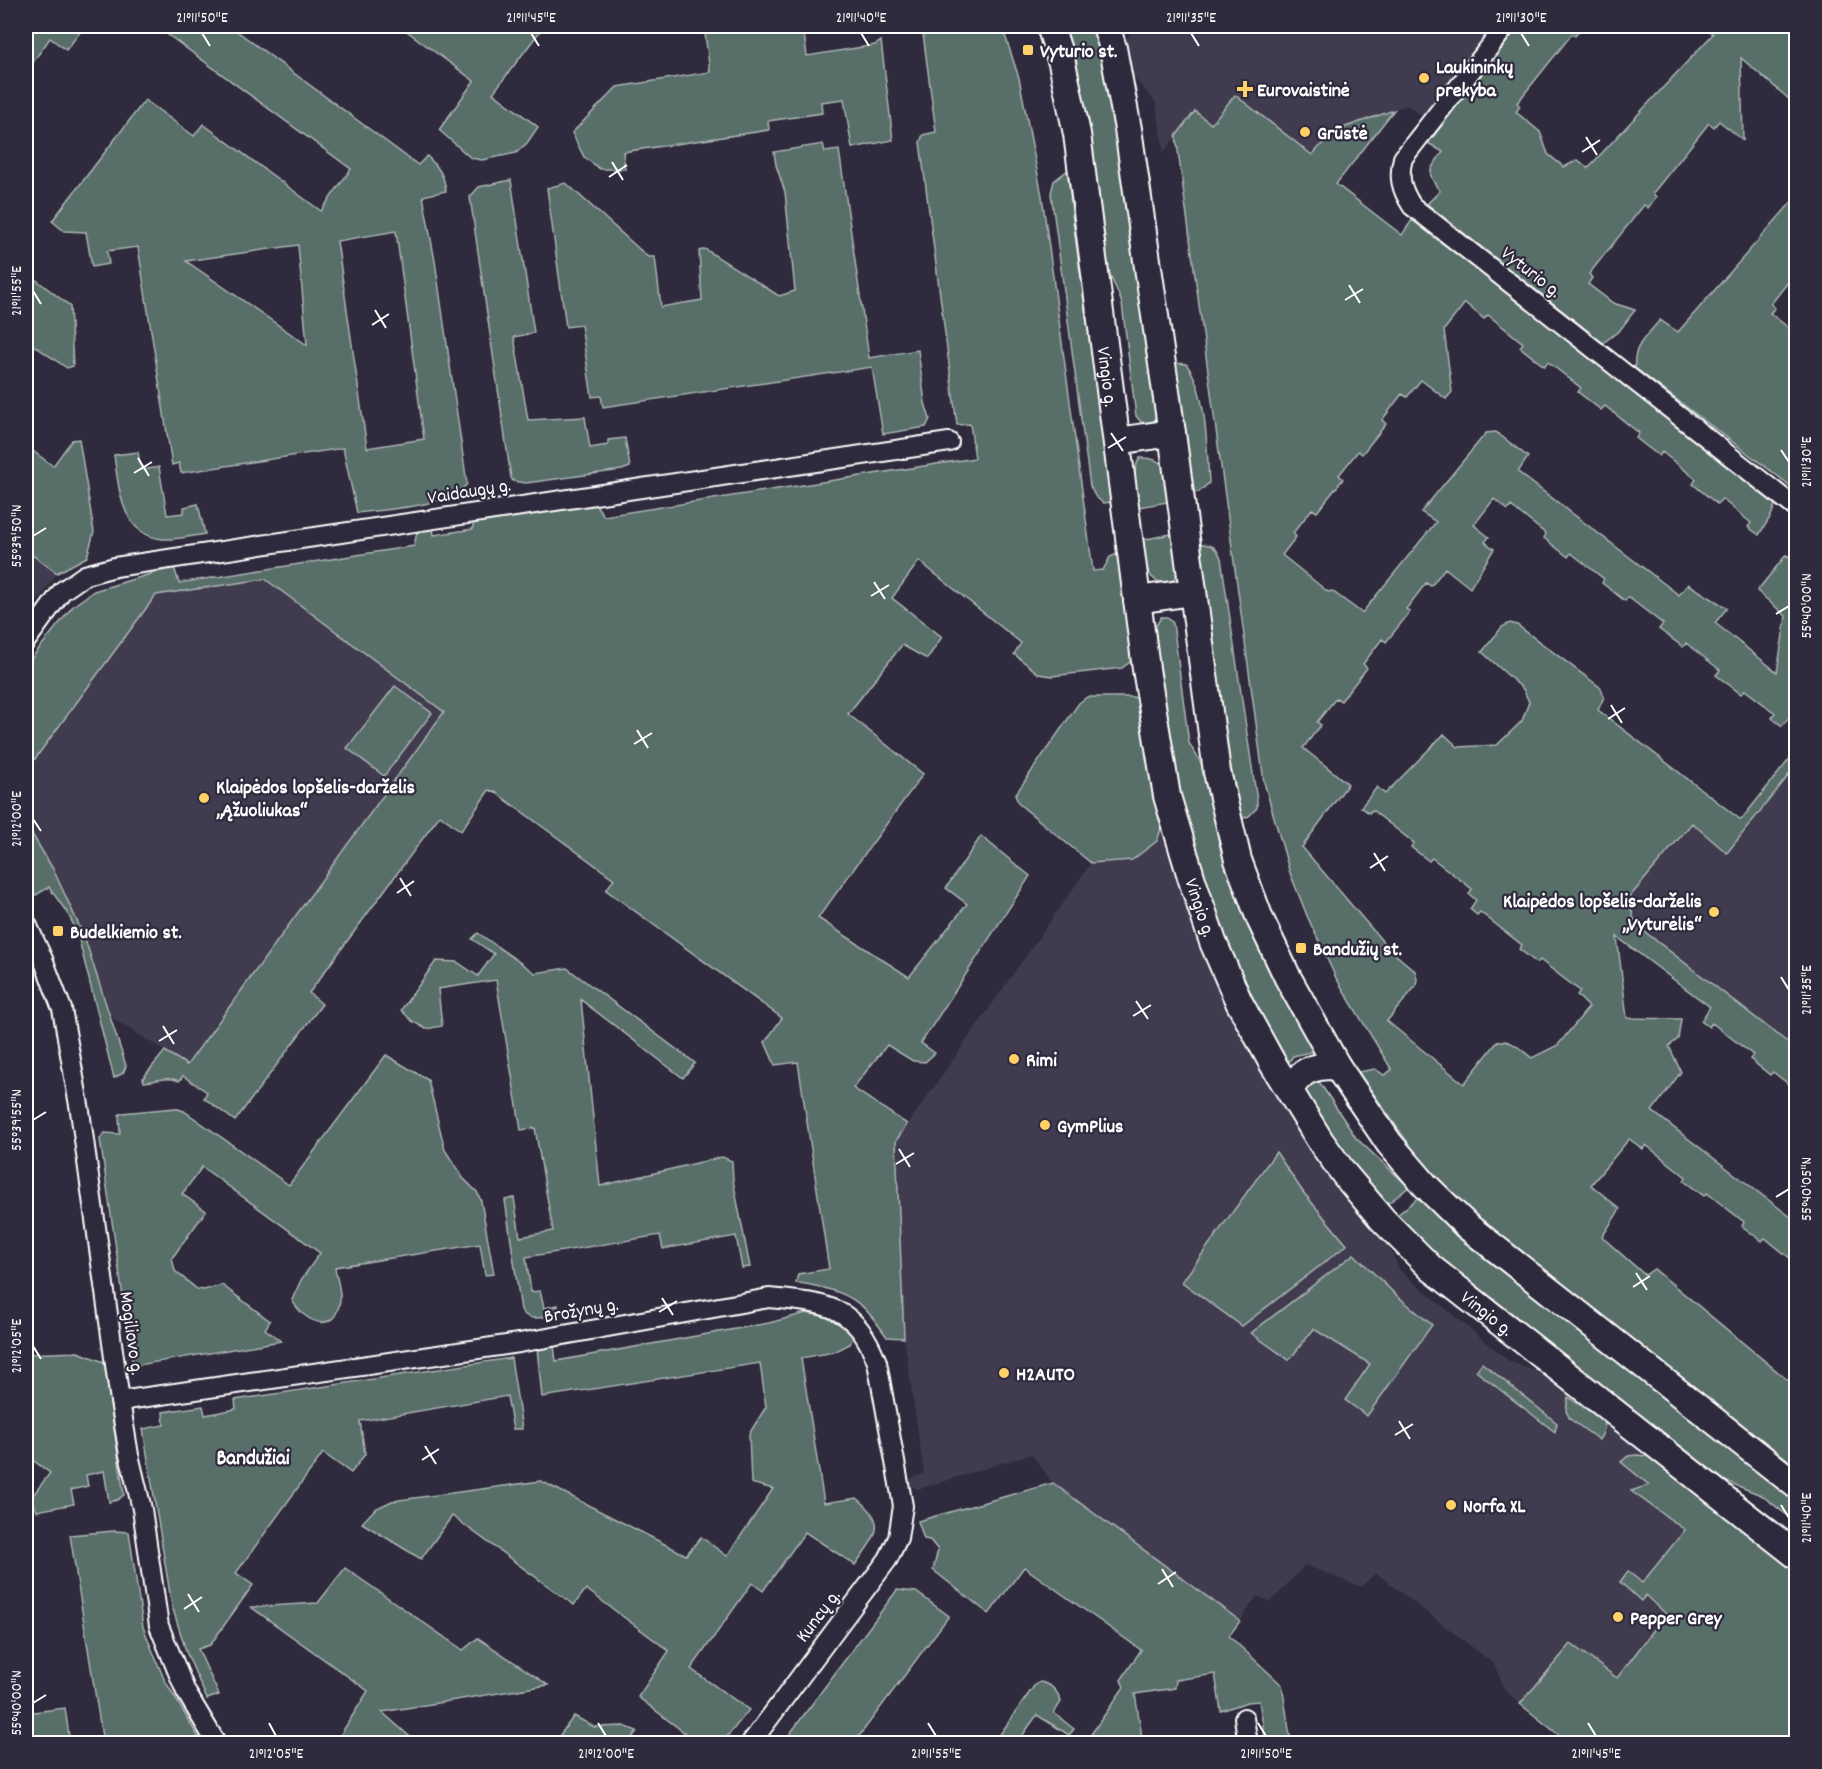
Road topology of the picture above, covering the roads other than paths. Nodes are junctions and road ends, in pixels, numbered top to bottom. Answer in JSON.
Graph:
{"nodes":[{"id":1,"x":1050,"y":26,"type":"edge"},
{"id":2,"x":1106,"y":26,"type":"edge"},
{"id":3,"x":1506,"y":26,"type":"edge"},
{"id":4,"x":1172,"y":433,"type":"junction"},
{"id":5,"x":1117,"y":441,"type":"junction"},
{"id":6,"x":949,"y":442,"type":"dead end"},
{"id":7,"x":1797,"y":508,"type":"edge"},
{"id":8,"x":1193,"y":592,"type":"junction"},
{"id":9,"x":1137,"y":600,"type":"junction"},
{"id":10,"x":26,"y":641,"type":"edge"},
{"id":11,"x":26,"y":922,"type":"edge"},
{"id":12,"x":1337,"y":1066,"type":"junction"},
{"id":13,"x":1290,"y":1091,"type":"junction"},
{"id":14,"x":120,"y":1401,"type":"junction"},
{"id":15,"x":1797,"y":1485,"type":"edge"},
{"id":16,"x":903,"y":1506,"type":"joint"},
{"id":17,"x":1797,"y":1555,"type":"edge"},
{"id":18,"x":1244,"y":1718,"type":"dead end"},
{"id":19,"x":217,"y":1743,"type":"edge"},
{"id":20,"x":750,"y":1743,"type":"edge"},
{"id":21,"x":1248,"y":1743,"type":"edge"}],
"edges":[{"from":1,"to":5,"type":"main road","name":"Vingio g."},
{"from":2,"to":4,"type":"main road"},
{"from":3,"to":7,"type":"street","name":"Vyturio g."},
{"from":4,"to":5,"type":"main road"},
{"from":4,"to":8,"type":"main road"},
{"from":5,"to":9,"type":"main road","name":"Vingio g."},
{"from":6,"to":10,"type":"street","name":"Vaidaugų g."},
{"from":8,"to":9,"type":"main road"},
{"from":8,"to":12,"type":"main road"},
{"from":9,"to":13,"type":"main road","name":"Vingio g."},
{"from":11,"to":14,"type":"street","name":"Mogiliovo g."},
{"from":12,"to":13,"type":"main road"},
{"from":12,"to":15,"type":"main road"},
{"from":13,"to":17,"type":"main road","name":"Vingio g."},
{"from":14,"to":16,"type":"street","name":"Brožynų g."},
{"from":14,"to":19,"type":"street","name":"Mogiliovo g."},
{"from":16,"to":20,"type":"street","name":"Kuncų g."},
{"from":18,"to":21,"type":"street"}]}
